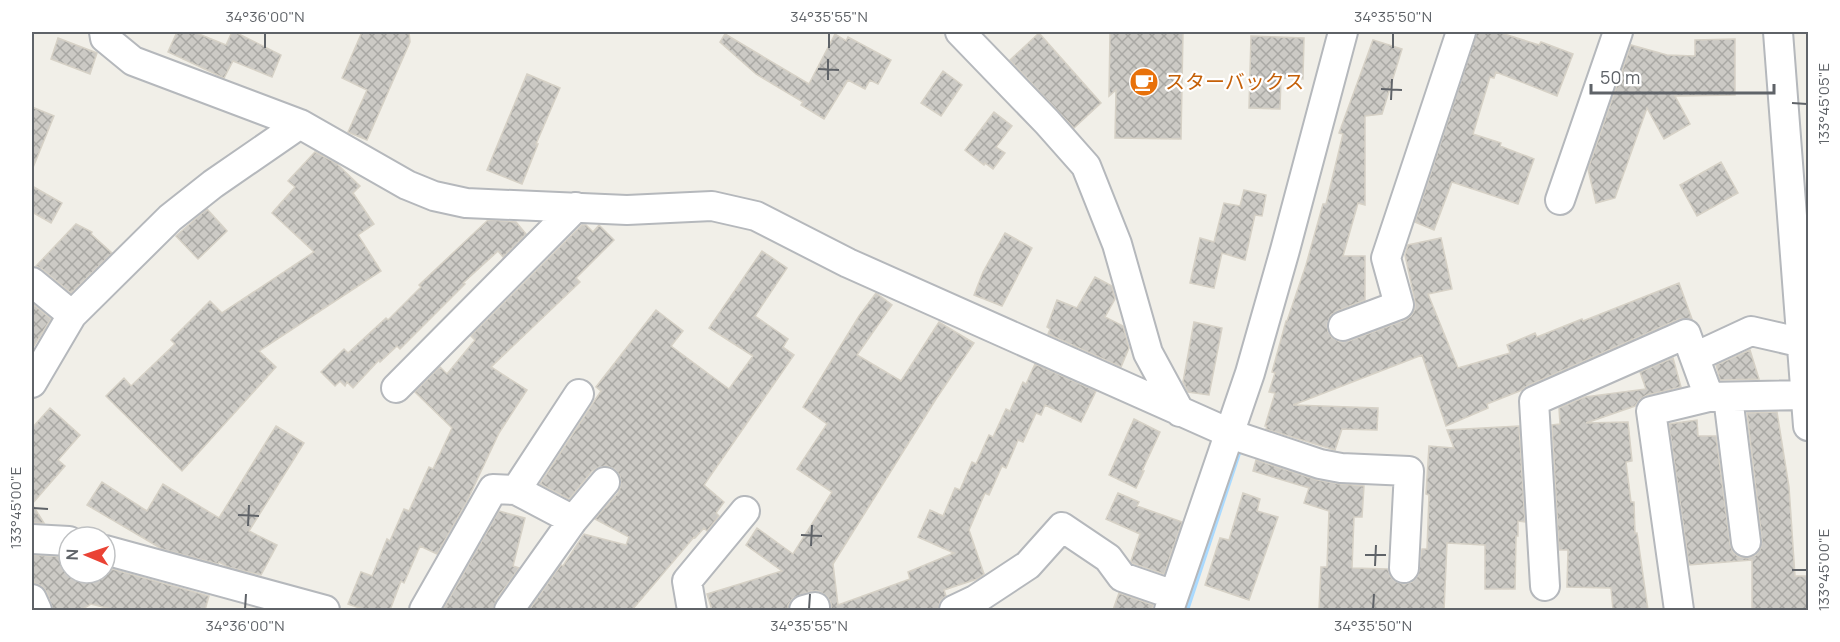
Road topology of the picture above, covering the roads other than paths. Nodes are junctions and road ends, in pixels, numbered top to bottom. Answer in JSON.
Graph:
{"nodes":[{"id":1,"x":104,"y":32,"type":"edge"},
{"id":2,"x":960,"y":32,"type":"edge"},
{"id":3,"x":1343,"y":32,"type":"edge"},
{"id":4,"x":1461,"y":32,"type":"edge"},
{"id":5,"x":1618,"y":32,"type":"edge"},
{"id":6,"x":1778,"y":32,"type":"edge"},
{"id":7,"x":300,"y":124,"type":"junction"},
{"id":8,"x":1560,"y":200,"type":"dead end"},
{"id":9,"x":576,"y":207,"type":"junction"},
{"id":10,"x":32,"y":282,"type":"edge"},
{"id":11,"x":1805,"y":311,"type":"edge"},
{"id":12,"x":72,"y":315,"type":"junction"},
{"id":13,"x":1343,"y":326,"type":"dead end"},
{"id":14,"x":1803,"y":343,"type":"junction"},
{"id":15,"x":1695,"y":357,"type":"junction"},
{"id":16,"x":32,"y":383,"type":"edge"},
{"id":17,"x":396,"y":388,"type":"dead end"},
{"id":18,"x":579,"y":394,"type":"dead end"},
{"id":19,"x":1806,"y":395,"type":"junction"},
{"id":20,"x":1719,"y":397,"type":"junction"},
{"id":21,"x":1180,"y":412,"type":"junction"},
{"id":22,"x":1809,"y":426,"type":"edge"},
{"id":23,"x":1238,"y":437,"type":"junction"},
{"id":24,"x":605,"y":482,"type":"dead end"},
{"id":25,"x":516,"y":490,"type":"junction"},
{"id":26,"x":745,"y":511,"type":"dead end"},
{"id":27,"x":573,"y":520,"type":"junction"},
{"id":28,"x":32,"y":539,"type":"edge"},
{"id":29,"x":57,"y":541,"type":"edge"},
{"id":30,"x":1746,"y":542,"type":"dead end"},
{"id":31,"x":117,"y":553,"type":"edge"},
{"id":32,"x":1404,"y":568,"type":"dead end"},
{"id":33,"x":1545,"y":586,"type":"dead end"},
{"id":34,"x":32,"y":600,"type":"edge"},
{"id":35,"x":1172,"y":603,"type":"edge"},
{"id":36,"x":37,"y":610,"type":"edge"},
{"id":37,"x":325,"y":610,"type":"edge"},
{"id":38,"x":424,"y":610,"type":"edge"},
{"id":39,"x":508,"y":610,"type":"edge"},
{"id":40,"x":692,"y":610,"type":"edge"},
{"id":41,"x":954,"y":610,"type":"edge"},
{"id":42,"x":1679,"y":610,"type":"edge"}],
"edges":[{"from":1,"to":7,"type":"street"},
{"from":2,"to":21,"type":"street"},
{"from":3,"to":23,"type":"street"},
{"from":4,"to":13,"type":"street"},
{"from":5,"to":8,"type":"street"},
{"from":6,"to":11,"type":"street"},
{"from":7,"to":9,"type":"street"},
{"from":7,"to":12,"type":"street"},
{"from":9,"to":17,"type":"street"},
{"from":9,"to":21,"type":"street"},
{"from":10,"to":12,"type":"street"},
{"from":11,"to":14,"type":"street"},
{"from":12,"to":16,"type":"street"},
{"from":14,"to":15,"type":"street"},
{"from":14,"to":19,"type":"street"},
{"from":15,"to":20,"type":"street"},
{"from":15,"to":33,"type":"street"},
{"from":18,"to":25,"type":"street"},
{"from":19,"to":20,"type":"street"},
{"from":19,"to":22,"type":"street"},
{"from":20,"to":30,"type":"street"},
{"from":20,"to":42,"type":"street"},
{"from":21,"to":23,"type":"street"},
{"from":23,"to":32,"type":"street"},
{"from":23,"to":35,"type":"street"},
{"from":24,"to":27,"type":"street"},
{"from":25,"to":27,"type":"street"},
{"from":25,"to":38,"type":"street"},
{"from":26,"to":40,"type":"street"},
{"from":27,"to":39,"type":"street"},
{"from":28,"to":29,"type":"street"},
{"from":31,"to":37,"type":"street"},
{"from":34,"to":36,"type":"street"},
{"from":35,"to":41,"type":"street"}]}
